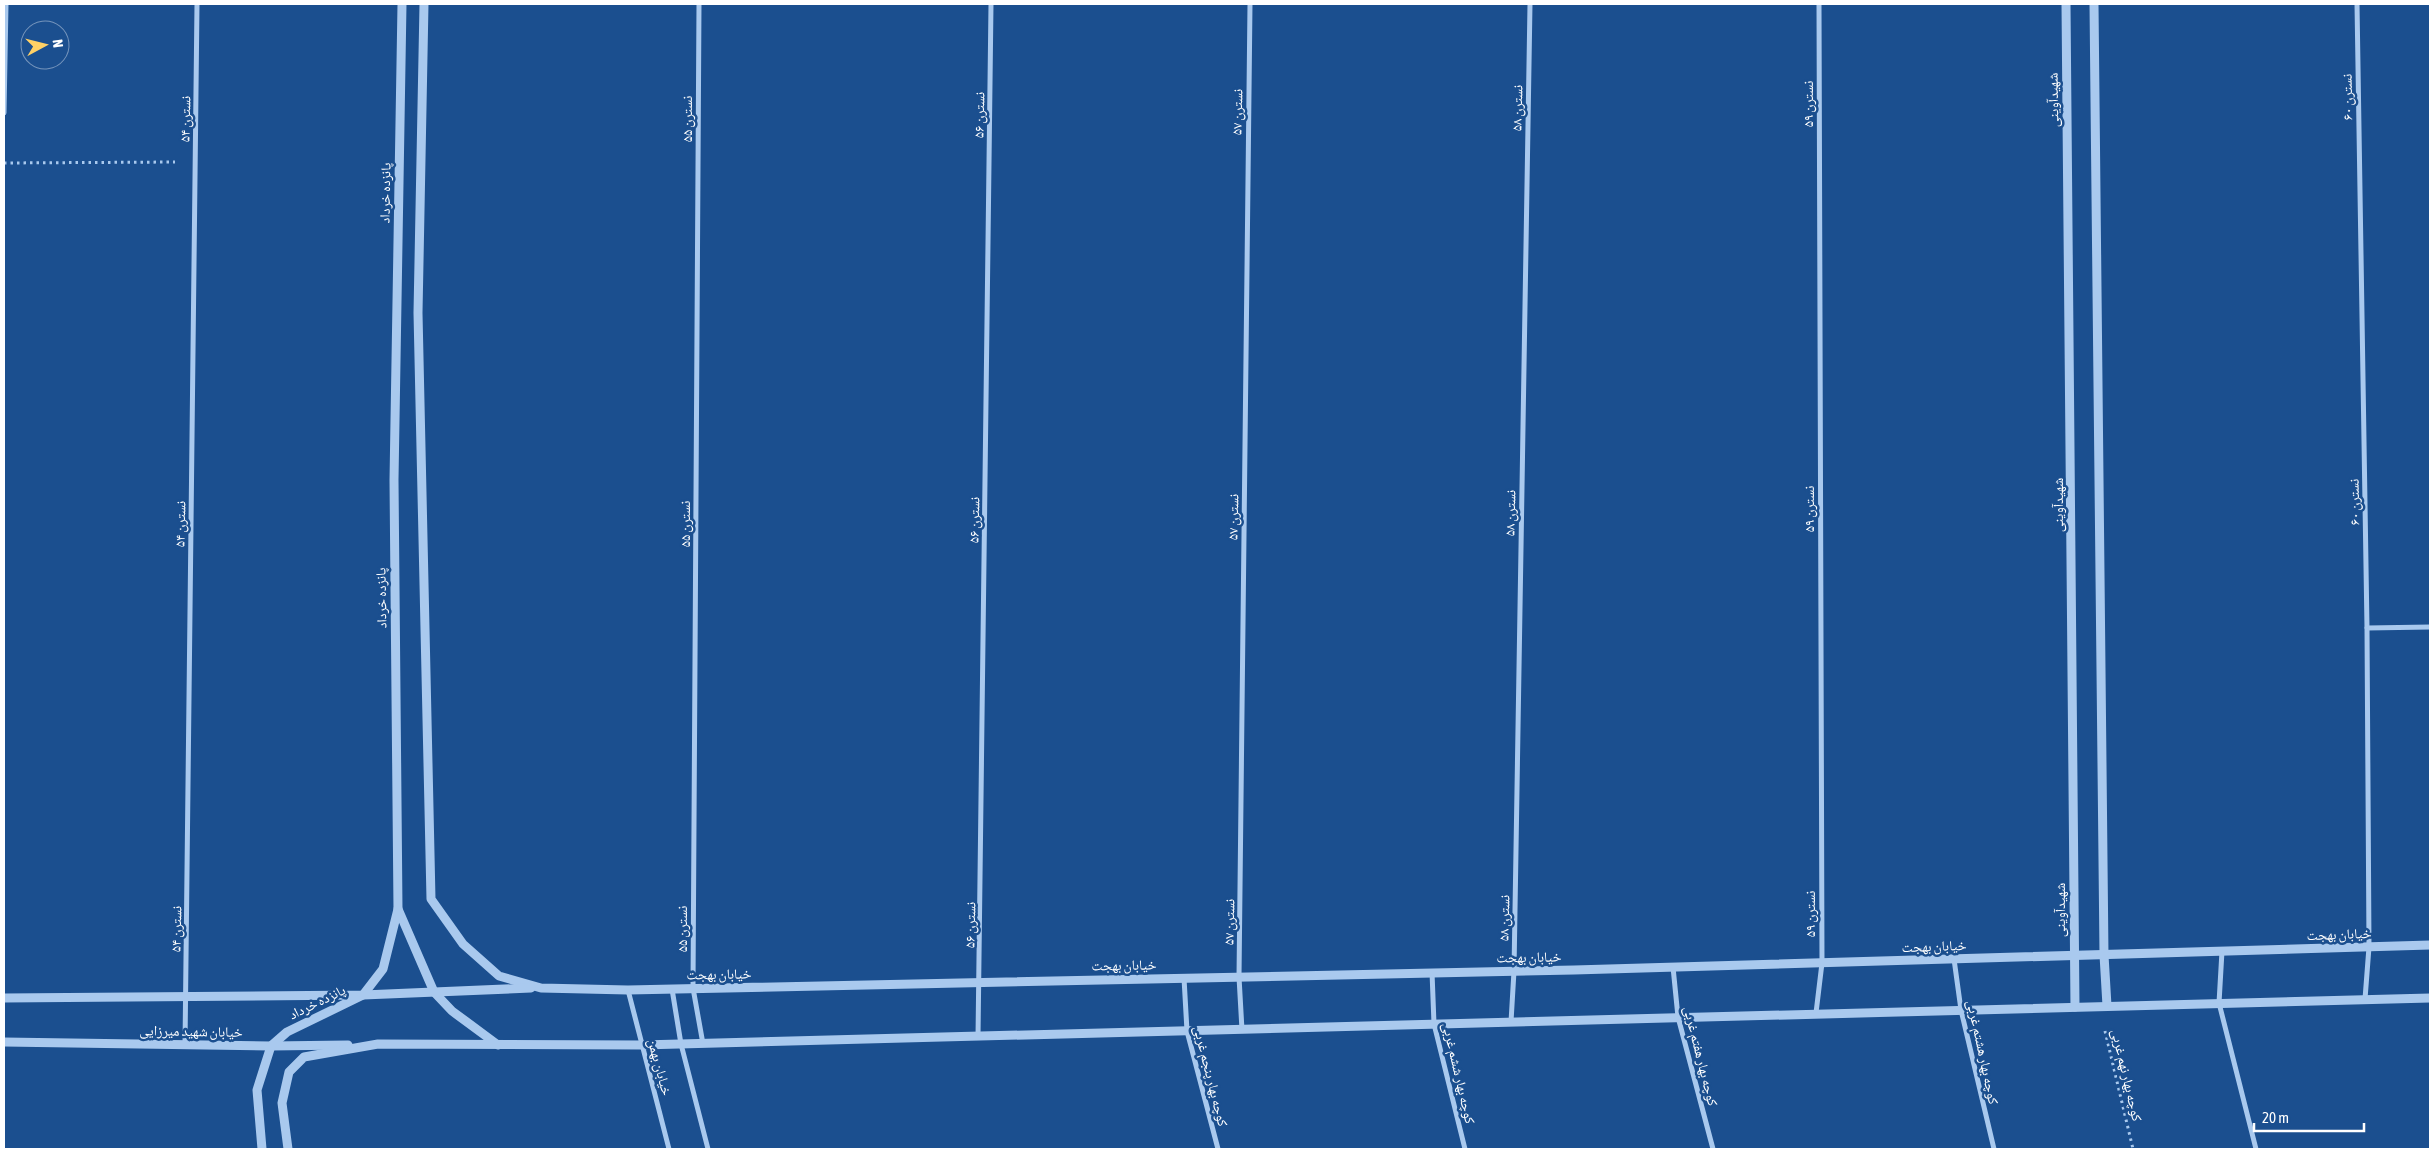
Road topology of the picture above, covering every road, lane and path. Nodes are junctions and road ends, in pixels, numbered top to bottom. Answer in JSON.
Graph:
{"nodes":[{"id":1,"x":6,"y":4,"type":"edge"},
{"id":2,"x":197,"y":4,"type":"edge"},
{"id":3,"x":402,"y":4,"type":"edge"},
{"id":4,"x":424,"y":4,"type":"edge"},
{"id":5,"x":699,"y":4,"type":"edge"},
{"id":6,"x":991,"y":4,"type":"edge"},
{"id":7,"x":1250,"y":4,"type":"edge"},
{"id":8,"x":1530,"y":4,"type":"edge"},
{"id":9,"x":1819,"y":4,"type":"edge"},
{"id":10,"x":2066,"y":4,"type":"edge"},
{"id":11,"x":2094,"y":4,"type":"edge"},
{"id":12,"x":2357,"y":4,"type":"edge"},
{"id":13,"x":4,"y":113,"type":"edge"},
{"id":14,"x":196,"y":162,"type":"junction"},
{"id":15,"x":4,"y":163,"type":"edge"},
{"id":16,"x":2430,"y":627,"type":"edge"},
{"id":17,"x":2367,"y":628,"type":"junction"},
{"id":18,"x":398,"y":909,"type":"junction"},
{"id":19,"x":2430,"y":946,"type":"edge"},
{"id":20,"x":2369,"y":947,"type":"junction"},
{"id":21,"x":2222,"y":951,"type":"junction"},
{"id":22,"x":2104,"y":954,"type":"junction"},
{"id":23,"x":2074,"y":956,"type":"junction"},
{"id":24,"x":1954,"y":959,"type":"junction"},
{"id":25,"x":1822,"y":963,"type":"junction"},
{"id":26,"x":1673,"y":967,"type":"junction"},
{"id":27,"x":1514,"y":971,"type":"junction"},
{"id":28,"x":1432,"y":972,"type":"junction"},
{"id":29,"x":1239,"y":977,"type":"junction"},
{"id":30,"x":1184,"y":978,"type":"junction"},
{"id":31,"x":980,"y":982,"type":"junction"},
{"id":32,"x":541,"y":988,"type":"junction"},
{"id":33,"x":672,"y":988,"type":"junction"},
{"id":34,"x":693,"y":988,"type":"junction"},
{"id":35,"x":628,"y":990,"type":"junction"},
{"id":36,"x":434,"y":992,"type":"junction"},
{"id":37,"x":364,"y":995,"type":"junction"},
{"id":38,"x":187,"y":996,"type":"junction"},
{"id":39,"x":4,"y":998,"type":"edge"},
{"id":40,"x":2430,"y":998,"type":"edge"},
{"id":41,"x":2365,"y":999,"type":"junction"},
{"id":42,"x":2219,"y":1003,"type":"junction"},
{"id":43,"x":2103,"y":1006,"type":"junction"},
{"id":44,"x":2074,"y":1007,"type":"junction"},
{"id":45,"x":1961,"y":1010,"type":"junction"},
{"id":46,"x":1816,"y":1014,"type":"junction"},
{"id":47,"x":1678,"y":1017,"type":"junction"},
{"id":48,"x":1512,"y":1022,"type":"junction"},
{"id":49,"x":1434,"y":1024,"type":"junction"},
{"id":50,"x":1242,"y":1030,"type":"junction"},
{"id":51,"x":1187,"y":1031,"type":"junction"},
{"id":52,"x":978,"y":1037,"type":"junction"},
{"id":53,"x":4,"y":1042,"type":"edge"},
{"id":54,"x":378,"y":1044,"type":"junction"},
{"id":55,"x":681,"y":1044,"type":"junction"},
{"id":56,"x":704,"y":1044,"type":"junction"},
{"id":57,"x":185,"y":1045,"type":"junction"},
{"id":58,"x":498,"y":1045,"type":"junction"},
{"id":59,"x":642,"y":1045,"type":"junction"},
{"id":60,"x":272,"y":1046,"type":"junction"},
{"id":61,"x":262,"y":1149,"type":"edge"},
{"id":62,"x":288,"y":1149,"type":"edge"},
{"id":63,"x":670,"y":1149,"type":"edge"},
{"id":64,"x":708,"y":1149,"type":"edge"},
{"id":65,"x":1218,"y":1149,"type":"edge"},
{"id":66,"x":1465,"y":1149,"type":"edge"},
{"id":67,"x":1713,"y":1149,"type":"edge"},
{"id":68,"x":1994,"y":1149,"type":"edge"},
{"id":69,"x":2133,"y":1149,"type":"edge"},
{"id":70,"x":2256,"y":1149,"type":"edge"}],
"edges":[{"from":1,"to":13,"type":"street"},
{"from":2,"to":14,"type":"street","name":"نسترن ۵۴"},
{"from":3,"to":18,"type":"street","name":"پانزده خرداد"},
{"from":4,"to":32,"type":"street"},
{"from":5,"to":34,"type":"street","name":"نسترن ۵۵"},
{"from":6,"to":31,"type":"street","name":"نسترن ۵۶"},
{"from":7,"to":29,"type":"street","name":"نسترن ۵۷"},
{"from":8,"to":27,"type":"street","name":"نسترن ۵۸"},
{"from":9,"to":25,"type":"street","name":"نسترن ۵۹"},
{"from":10,"to":23,"type":"street","name":"شهیدآوینی"},
{"from":11,"to":22,"type":"street"},
{"from":12,"to":17,"type":"street","name":"نسترن ۶۰"},
{"from":14,"to":15,"type":"path"},
{"from":14,"to":38,"type":"street","name":"نسترن ۵۴"},
{"from":16,"to":17,"type":"street"},
{"from":17,"to":20,"type":"street","name":"نسترن ۶۰"},
{"from":18,"to":36,"type":"street"},
{"from":18,"to":37,"type":"street","name":"پانزده خرداد"},
{"from":19,"to":20,"type":"street","name":"خیابان بهجت"},
{"from":20,"to":21,"type":"street","name":"خیابان بهجت"},
{"from":20,"to":41,"type":"street","name":"نسترن ۶۰"},
{"from":21,"to":22,"type":"street","name":"خیابان بهجت"},
{"from":21,"to":42,"type":"street"},
{"from":22,"to":23,"type":"street","name":"خیابان بهجت"},
{"from":22,"to":43,"type":"street"},
{"from":23,"to":24,"type":"street","name":"خیابان بهجت"},
{"from":23,"to":44,"type":"street","name":"شهیدآوینی"},
{"from":24,"to":25,"type":"street","name":"خیابان بهجت"},
{"from":24,"to":45,"type":"street","name":"کوچه بهار هشتم غربی"},
{"from":25,"to":26,"type":"street","name":"خیابان بهجت"},
{"from":25,"to":46,"type":"street","name":"نسترن ۵۹"},
{"from":26,"to":27,"type":"street","name":"خیابان بهجت"},
{"from":26,"to":47,"type":"street","name":"کوچه بهار هفتم غربی"},
{"from":27,"to":28,"type":"street","name":"خیابان بهجت"},
{"from":27,"to":48,"type":"street","name":"نسترن ۵۸"},
{"from":28,"to":29,"type":"street","name":"خیابان بهجت"},
{"from":28,"to":49,"type":"street","name":"کوچه بهار ششم غربی"},
{"from":29,"to":30,"type":"street","name":"خیابان بهجت"},
{"from":29,"to":50,"type":"street","name":"نسترن ۵۷"},
{"from":30,"to":31,"type":"street","name":"خیابان بهجت"},
{"from":30,"to":51,"type":"street","name":"کوچه بهار پنجم غربی"},
{"from":31,"to":34,"type":"street","name":"خیابان بهجت"},
{"from":31,"to":52,"type":"street","name":"نسترن ۵۶"},
{"from":32,"to":35,"type":"street","name":"خیابان بهجت"},
{"from":32,"to":36,"type":"street"},
{"from":33,"to":34,"type":"street","name":"خیابان بهجت"},
{"from":33,"to":35,"type":"street","name":"خیابان بهجت"},
{"from":33,"to":55,"type":"street","name":"خیابان بهمن"},
{"from":34,"to":56,"type":"street","name":"نسترن ۵۵"},
{"from":35,"to":59,"type":"street","name":"خیابان بهمن"},
{"from":36,"to":37,"type":"street"},
{"from":36,"to":58,"type":"street"},
{"from":37,"to":38,"type":"street"},
{"from":37,"to":60,"type":"street","name":"پانزده خرداد"},
{"from":38,"to":39,"type":"street"},
{"from":38,"to":57,"type":"street","name":"نسترن ۵۴"},
{"from":40,"to":41,"type":"street"},
{"from":41,"to":42,"type":"street"},
{"from":42,"to":43,"type":"street"},
{"from":42,"to":70,"type":"street"},
{"from":43,"to":44,"type":"street"},
{"from":43,"to":69,"type":"path","name":"کوچه بهار نهم غربی"},
{"from":44,"to":45,"type":"street"},
{"from":45,"to":46,"type":"street"},
{"from":45,"to":68,"type":"street","name":"کوچه بهار هشتم غربی"},
{"from":46,"to":47,"type":"street"},
{"from":47,"to":48,"type":"street"},
{"from":47,"to":67,"type":"street","name":"کوچه بهار هفتم غربی"},
{"from":48,"to":49,"type":"street"},
{"from":49,"to":50,"type":"street"},
{"from":49,"to":66,"type":"street","name":"کوچه بهار ششم غربی"},
{"from":50,"to":51,"type":"street"},
{"from":51,"to":52,"type":"street"},
{"from":51,"to":65,"type":"street","name":"کوچه بهار پنجم غربی"},
{"from":52,"to":56,"type":"street"},
{"from":53,"to":57,"type":"street","name":"خیابان شهید میرزایی"},
{"from":54,"to":58,"type":"street"},
{"from":54,"to":60,"type":"street","name":"خیابان شهید میرزایی"},
{"from":54,"to":62,"type":"street"},
{"from":55,"to":56,"type":"street"},
{"from":55,"to":59,"type":"street"},
{"from":55,"to":64,"type":"street","name":"خیابان بهمن"},
{"from":57,"to":60,"type":"street","name":"خیابان شهید میرزایی"},
{"from":58,"to":59,"type":"street"},
{"from":59,"to":63,"type":"street","name":"خیابان بهمن"},
{"from":60,"to":61,"type":"street"}]}
